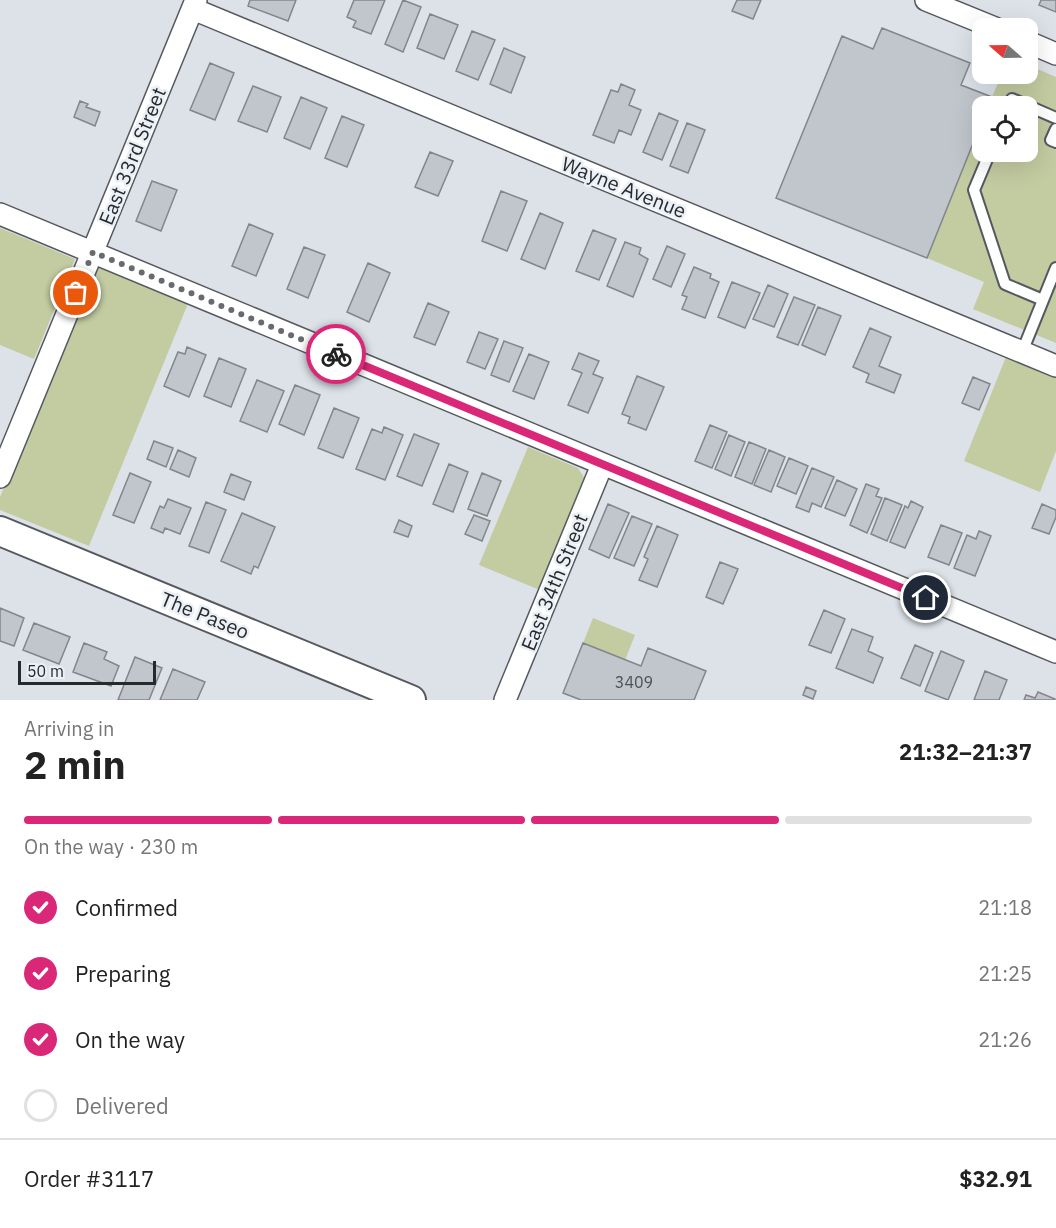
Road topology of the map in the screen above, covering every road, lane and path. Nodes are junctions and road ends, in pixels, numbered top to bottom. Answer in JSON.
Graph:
{"nodes":[{"id":1,"x":927,"y":0,"type":"edge"},
{"id":2,"x":194,"y":4,"type":"edge"},
{"id":3,"x":972,"y":19,"type":"edge"},
{"id":4,"x":1038,"y":46,"type":"edge"},
{"id":5,"x":1056,"y":54,"type":"edge"},
{"id":6,"x":1038,"y":110,"type":"edge"},
{"id":7,"x":1056,"y":118,"type":"edge"},
{"id":8,"x":1056,"y":129,"type":"edge"},
{"id":9,"x":1056,"y":142,"type":"edge"},
{"id":10,"x":986,"y":162,"type":"edge"},
{"id":11,"x":0,"y":214,"type":"edge"},
{"id":12,"x":93,"y":252,"type":"junction"},
{"id":13,"x":1056,"y":268,"type":"edge"},
{"id":14,"x":1043,"y":300,"type":"junction"},
{"id":15,"x":1022,"y":352,"type":"junction"},
{"id":16,"x":1056,"y":366,"type":"edge"},
{"id":17,"x":602,"y":465,"type":"junction"},
{"id":18,"x":0,"y":477,"type":"edge"},
{"id":19,"x":0,"y":531,"type":"edge"},
{"id":20,"x":1056,"y":652,"type":"edge"},
{"id":21,"x":411,"y":700,"type":"edge"},
{"id":22,"x":505,"y":700,"type":"edge"}],
"edges":[{"from":1,"to":3,"type":"street"},
{"from":2,"to":12,"type":"street","name":"East 33rd Street"},
{"from":2,"to":15,"type":"street","name":"Wayne Avenue"},
{"from":4,"to":5,"type":"street"},
{"from":6,"to":7,"type":"lane"},
{"from":8,"to":9,"type":"lane"},
{"from":10,"to":14,"type":"lane"},
{"from":11,"to":12,"type":"street"},
{"from":12,"to":17,"type":"street"},
{"from":12,"to":18,"type":"street","name":"East 33rd Street"},
{"from":13,"to":14,"type":"lane"},
{"from":14,"to":15,"type":"lane"},
{"from":15,"to":16,"type":"street","name":"Wayne Avenue"},
{"from":17,"to":20,"type":"street"},
{"from":17,"to":22,"type":"street","name":"East 34th Street"},
{"from":19,"to":21,"type":"main road","name":"The Paseo"}]}
